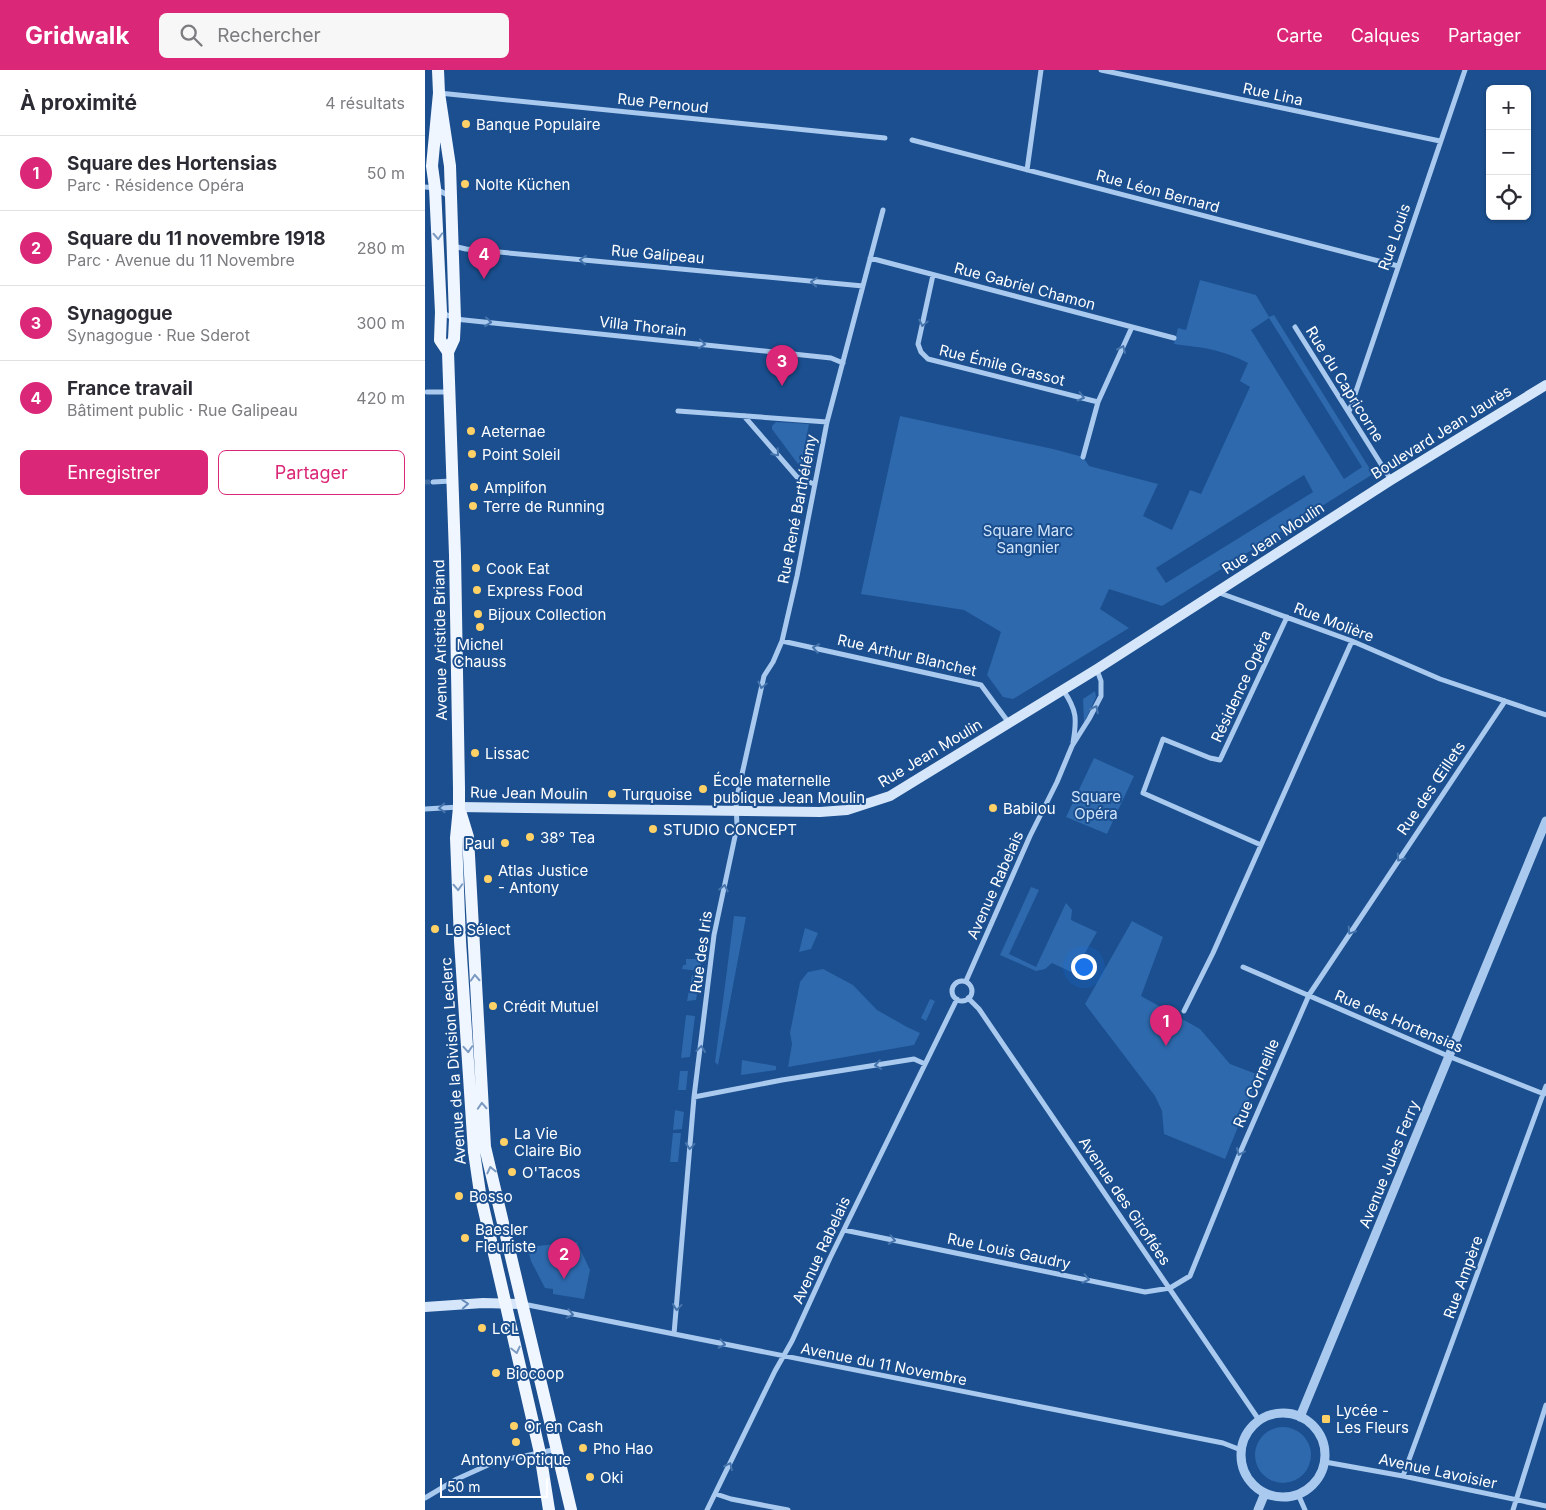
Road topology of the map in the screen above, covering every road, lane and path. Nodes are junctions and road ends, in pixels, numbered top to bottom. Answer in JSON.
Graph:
{"nodes":[{"id":1,"x":438,"y":70,"type":"edge"},
{"id":2,"x":1041,"y":70,"type":"edge"},
{"id":3,"x":1101,"y":70,"type":"edge"},
{"id":4,"x":1465,"y":70,"type":"edge"},
{"id":5,"x":439,"y":93,"type":"junction"},
{"id":6,"x":885,"y":138,"type":"dead end"},
{"id":7,"x":912,"y":140,"type":"dead end"},
{"id":8,"x":1440,"y":142,"type":"junction"},
{"id":9,"x":1027,"y":170,"type":"junction"},
{"id":10,"x":430,"y":187,"type":"edge"},
{"id":11,"x":450,"y":197,"type":"junction"},
{"id":12,"x":883,"y":210,"type":"dead end"},
{"id":13,"x":451,"y":246,"type":"junction"},
{"id":14,"x":870,"y":258,"type":"junction"},
{"id":15,"x":1398,"y":266,"type":"junction"},
{"id":16,"x":933,"y":275,"type":"junction"},
{"id":17,"x":863,"y":286,"type":"junction"},
{"id":18,"x":441,"y":312,"type":"junction"},
{"id":19,"x":455,"y":319,"type":"junction"},
{"id":20,"x":1132,"y":327,"type":"junction"},
{"id":21,"x":1295,"y":327,"type":"dead end"},
{"id":22,"x":1174,"y":338,"type":"dead end"},
{"id":23,"x":448,"y":352,"type":"junction"},
{"id":24,"x":843,"y":363,"type":"junction"},
{"id":25,"x":1546,"y":385,"type":"edge"},
{"id":26,"x":427,"y":392,"type":"dead end"},
{"id":27,"x":449,"y":392,"type":"junction"},
{"id":28,"x":1098,"y":402,"type":"junction"},
{"id":29,"x":678,"y":411,"type":"dead end"},
{"id":30,"x":1349,"y":412,"type":"junction"},
{"id":31,"x":744,"y":416,"type":"junction"},
{"id":32,"x":827,"y":422,"type":"junction"},
{"id":33,"x":1083,"y":457,"type":"dead end"},
{"id":34,"x":1391,"y":480,"type":"junction"},
{"id":35,"x":452,"y":481,"type":"junction"},
{"id":36,"x":433,"y":482,"type":"tunnel mouth"},
{"id":37,"x":814,"y":484,"type":"junction"},
{"id":38,"x":1353,"y":504,"type":"joint"},
{"id":39,"x":1217,"y":592,"type":"junction"},
{"id":40,"x":1287,"y":617,"type":"junction"},
{"id":41,"x":782,"y":641,"type":"junction"},
{"id":42,"x":1352,"y":641,"type":"junction"},
{"id":43,"x":1097,"y":669,"type":"junction"},
{"id":44,"x":1063,"y":690,"type":"junction"},
{"id":45,"x":1505,"y":701,"type":"junction"},
{"id":46,"x":1546,"y":715,"type":"edge"},
{"id":47,"x":1009,"y":723,"type":"junction"},
{"id":48,"x":1073,"y":746,"type":"junction"},
{"id":49,"x":459,"y":807,"type":"junction"},
{"id":50,"x":425,"y":809,"type":"edge"},
{"id":51,"x":737,"y":812,"type":"junction"},
{"id":52,"x":1546,"y":821,"type":"edge"},
{"id":53,"x":1261,"y":845,"type":"junction"},
{"id":54,"x":1378,"y":890,"type":"joint"},
{"id":55,"x":1243,"y":967,"type":"dead end"},
{"id":56,"x":966,"y":981,"type":"junction"},
{"id":57,"x":1309,"y":995,"type":"junction"},
{"id":58,"x":968,"y":998,"type":"junction"},
{"id":59,"x":957,"y":1000,"type":"junction"},
{"id":60,"x":1184,"y":1011,"type":"dead end"},
{"id":61,"x":1448,"y":1056,"type":"junction"},
{"id":62,"x":925,"y":1064,"type":"junction"},
{"id":63,"x":1546,"y":1086,"type":"edge"},
{"id":64,"x":1544,"y":1095,"type":"edge"},
{"id":65,"x":694,"y":1097,"type":"junction"},
{"id":66,"x":844,"y":1230,"type":"junction"},
{"id":67,"x":1170,"y":1288,"type":"junction"},
{"id":68,"x":505,"y":1303,"type":"junction"},
{"id":69,"x":523,"y":1304,"type":"junction"},
{"id":70,"x":425,"y":1307,"type":"edge"},
{"id":71,"x":674,"y":1334,"type":"junction"},
{"id":72,"x":784,"y":1356,"type":"junction"},
{"id":73,"x":1546,"y":1405,"type":"edge"},
{"id":74,"x":1300,"y":1417,"type":"junction"},
{"id":75,"x":1259,"y":1420,"type":"junction"},
{"id":76,"x":557,"y":1449,"type":"junction"},
{"id":77,"x":1241,"y":1450,"type":"junction"},
{"id":78,"x":540,"y":1453,"type":"junction"},
{"id":79,"x":1325,"y":1462,"type":"junction"},
{"id":80,"x":1403,"y":1476,"type":"junction"},
{"id":81,"x":1265,"y":1493,"type":"junction"},
{"id":82,"x":716,"y":1494,"type":"junction"},
{"id":83,"x":1298,"y":1494,"type":"junction"},
{"id":84,"x":425,"y":1498,"type":"edge"},
{"id":85,"x":1516,"y":1500,"type":"junction"},
{"id":86,"x":1546,"y":1506,"type":"edge"},
{"id":87,"x":549,"y":1510,"type":"edge"},
{"id":88,"x":571,"y":1510,"type":"edge"},
{"id":89,"x":707,"y":1510,"type":"edge"},
{"id":90,"x":788,"y":1510,"type":"edge"},
{"id":91,"x":1258,"y":1510,"type":"edge"},
{"id":92,"x":1305,"y":1510,"type":"edge"},
{"id":93,"x":1513,"y":1510,"type":"edge"}],
"edges":[{"from":1,"to":5,"type":"main road","name":"Avenue Aristide Briand"},
{"from":2,"to":9,"type":"street"},
{"from":3,"to":8,"type":"street","name":"Rue Lina"},
{"from":4,"to":8,"type":"street","name":"Rue Louis"},
{"from":5,"to":6,"type":"street","name":"Rue Pernoud"},
{"from":5,"to":10,"type":"main road","name":"Avenue Aristide Briand"},
{"from":5,"to":11,"type":"main road","name":"Avenue Aristide Briand"},
{"from":7,"to":9,"type":"street","name":"Rue Léon Bernard"},
{"from":8,"to":15,"type":"street","name":"Rue Louis"},
{"from":9,"to":15,"type":"street","name":"Rue Léon Bernard"},
{"from":10,"to":11,"type":"street"},
{"from":10,"to":18,"type":"main road","name":"Avenue Aristide Briand","one_way":true},
{"from":11,"to":13,"type":"main road","name":"Avenue Aristide Briand"},
{"from":12,"to":14,"type":"street","name":"Rue René Barthélémy"},
{"from":17,"to":13,"type":"street","name":"Rue Galipeau","one_way":true},
{"from":13,"to":19,"type":"main road","name":"Avenue Aristide Briand"},
{"from":14,"to":16,"type":"street","name":"Rue Gabriel Chamon"},
{"from":14,"to":17,"type":"street","name":"Rue René Barthélémy"},
{"from":15,"to":30,"type":"street","name":"Rue Louis"},
{"from":16,"to":20,"type":"street","name":"Rue Gabriel Chamon"},
{"from":16,"to":28,"type":"street","name":"Rue Émile Grassot","one_way":true},
{"from":17,"to":24,"type":"street","name":"Rue René Barthélémy"},
{"from":18,"to":19,"type":"street","name":"Villa Thorain"},
{"from":18,"to":23,"type":"main road","name":"Avenue Aristide Briand"},
{"from":19,"to":23,"type":"main road","name":"Avenue Aristide Briand"},
{"from":19,"to":24,"type":"street","name":"Villa Thorain","one_way":true},
{"from":20,"to":22,"type":"street","name":"Rue Gabriel Chamon"},
{"from":28,"to":20,"type":"street","one_way":true},
{"from":21,"to":30,"type":"street","name":"Rue du Capricorne"},
{"from":23,"to":27,"type":"main road","name":"Avenue Aristide Briand"},
{"from":24,"to":32,"type":"street","name":"Rue René Barthélémy"},
{"from":25,"to":34,"type":"main road","name":"Boulevard Jean Jaurès"},
{"from":26,"to":27,"type":"street"},
{"from":27,"to":35,"type":"main road","name":"Avenue Aristide Briand"},
{"from":28,"to":33,"type":"street"},
{"from":29,"to":31,"type":"street"},
{"from":30,"to":34,"type":"street","name":"Rue du Capricorne"},
{"from":31,"to":32,"type":"street"},
{"from":31,"to":37,"type":"street","one_way":true},
{"from":32,"to":37,"type":"street","name":"Rue René Barthélémy"},
{"from":34,"to":38,"type":"main road","name":"Boulevard Jean Jaurès"},
{"from":35,"to":36,"type":"street"},
{"from":35,"to":49,"type":"main road","name":"Avenue Aristide Briand"},
{"from":37,"to":41,"type":"street","name":"Rue René Barthélémy"},
{"from":38,"to":39,"type":"main road","name":"Rue Jean Moulin"},
{"from":39,"to":40,"type":"street","name":"Rue Molière"},
{"from":39,"to":43,"type":"main road","name":"Rue Jean Moulin"},
{"from":40,"to":42,"type":"street","name":"Rue Molière"},
{"from":40,"to":53,"type":"street","name":"Résidence Opéra"},
{"from":47,"to":41,"type":"street","name":"Rue Arthur Blanchet","one_way":true},
{"from":41,"to":51,"type":"street","name":"Rue René Barthélémy","one_way":true},
{"from":42,"to":45,"type":"street","name":"Rue Molière"},
{"from":42,"to":53,"type":"street"},
{"from":43,"to":44,"type":"main road","name":"Rue Jean Moulin"},
{"from":48,"to":43,"type":"street","name":"Avenue Rabelais","one_way":true},
{"from":44,"to":47,"type":"main road","name":"Rue Jean Moulin"},
{"from":44,"to":48,"type":"street","name":"Avenue Rabelais"},
{"from":45,"to":46,"type":"street","name":"Rue Molière"},
{"from":45,"to":54,"type":"street","name":"Rue des Œillets","one_way":true},
{"from":47,"to":51,"type":"main road","name":"Rue Jean Moulin"},
{"from":48,"to":56,"type":"street","name":"Avenue Rabelais"},
{"from":49,"to":50,"type":"street","one_way":true},
{"from":49,"to":51,"type":"main road","name":"Rue Jean Moulin"},
{"from":49,"to":68,"type":"main road","name":"Avenue de la Division Leclerc","one_way":true},
{"from":69,"to":49,"type":"main road","name":"Avenue de la Division Leclerc","one_way":true},
{"from":65,"to":51,"type":"street","name":"Rue des Iris","one_way":true},
{"from":52,"to":61,"type":"street","name":"Avenue Jules Ferry"},
{"from":53,"to":60,"type":"street"},
{"from":54,"to":57,"type":"street","name":"Rue Corneille","one_way":true},
{"from":55,"to":57,"type":"street","name":"Rue des Hortensias"},
{"from":56,"to":58,"type":"street"},
{"from":56,"to":59,"type":"street"},
{"from":57,"to":61,"type":"street","name":"Rue des Hortensias"},
{"from":57,"to":67,"type":"street","name":"Rue Corneille","one_way":true},
{"from":58,"to":59,"type":"street"},
{"from":58,"to":67,"type":"street","name":"Avenue des Giroflées"},
{"from":59,"to":62,"type":"street","name":"Avenue Rabelais"},
{"from":61,"to":64,"type":"street","name":"Rue des Hortensias"},
{"from":61,"to":74,"type":"street","name":"Avenue Jules Ferry"},
{"from":62,"to":65,"type":"street","one_way":true},
{"from":62,"to":66,"type":"street","name":"Avenue Rabelais"},
{"from":63,"to":64,"type":"street","name":"Rue Ampère"},
{"from":64,"to":80,"type":"street","name":"Rue Ampère"},
{"from":65,"to":71,"type":"street","name":"Rue des Iris","one_way":true},
{"from":66,"to":67,"type":"street","name":"Rue Louis Gaudry","one_way":true},
{"from":66,"to":72,"type":"street","name":"Avenue Rabelais"},
{"from":67,"to":75,"type":"street","name":"Avenue des Giroflées"},
{"from":68,"to":69,"type":"main road"},
{"from":70,"to":68,"type":"main road","one_way":true},
{"from":68,"to":78,"type":"main road","name":"Avenue de la Division Leclerc","one_way":true},
{"from":69,"to":71,"type":"street","name":"Avenue du 11 Novembre","one_way":true},
{"from":69,"to":76,"type":"main road","name":"Avenue de la Division Leclerc"},
{"from":71,"to":72,"type":"street","name":"Avenue du 11 Novembre","one_way":true},
{"from":72,"to":77,"type":"street","name":"Avenue du 11 Novembre"},
{"from":82,"to":72,"type":"street","name":"Avenue Rabelais","one_way":true},
{"from":73,"to":85,"type":"street"},
{"from":74,"to":75,"type":"street"},
{"from":74,"to":79,"type":"street"},
{"from":75,"to":77,"type":"street"},
{"from":76,"to":78,"type":"street"},
{"from":76,"to":88,"type":"main road","name":"Avenue de la Division Leclerc"},
{"from":77,"to":81,"type":"street"},
{"from":78,"to":84,"type":"street"},
{"from":78,"to":87,"type":"main road","name":"Avenue de la Division Leclerc"},
{"from":79,"to":80,"type":"street","name":"Avenue Lavoisier"},
{"from":79,"to":83,"type":"street"},
{"from":80,"to":85,"type":"street","name":"Avenue Lavoisier"},
{"from":81,"to":83,"type":"street"},
{"from":81,"to":91,"type":"street"},
{"from":82,"to":89,"type":"street","name":"Avenue Rabelais"},
{"from":82,"to":90,"type":"street"},
{"from":83,"to":92,"type":"street"},
{"from":85,"to":86,"type":"street","name":"Avenue Lavoisier"},
{"from":85,"to":93,"type":"street"}]}
